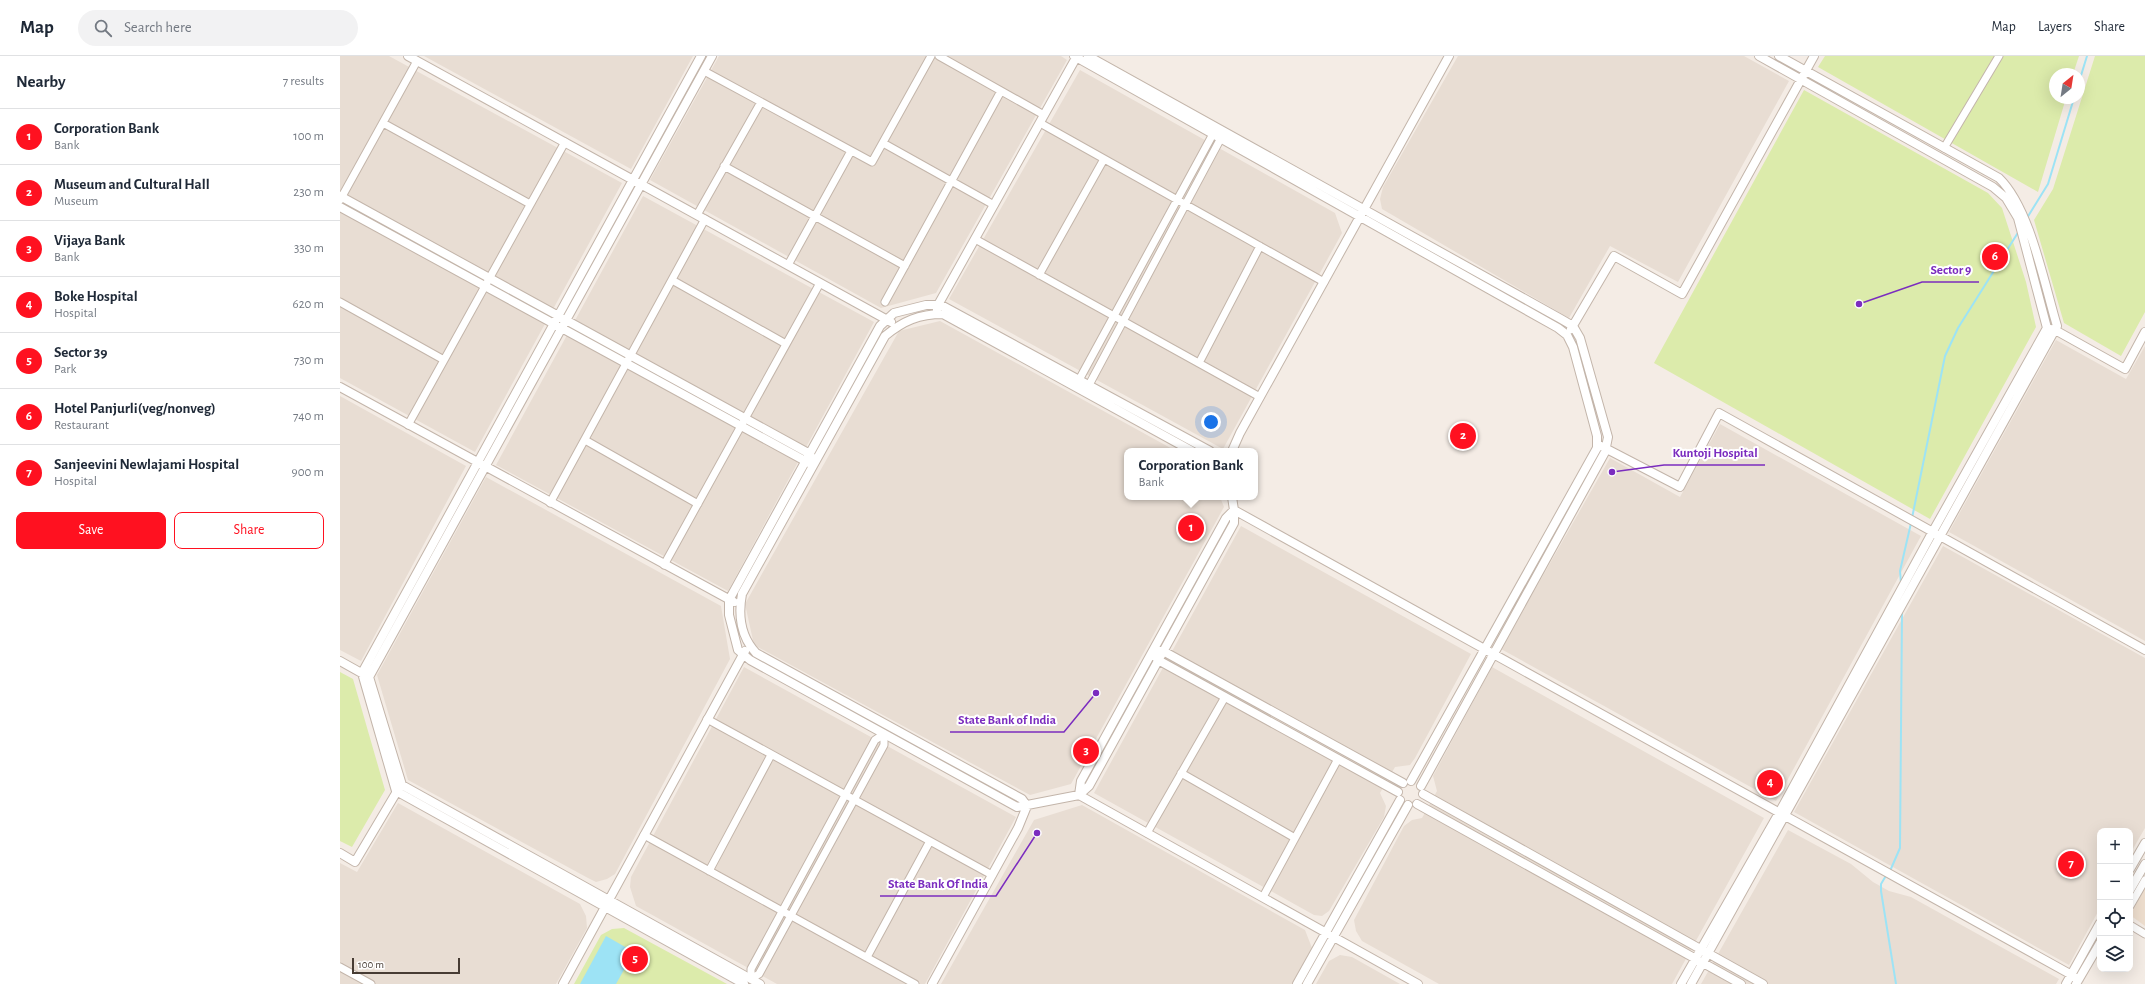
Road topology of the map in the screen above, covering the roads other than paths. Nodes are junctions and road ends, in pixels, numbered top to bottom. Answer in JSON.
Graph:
{"nodes":[{"id":1,"x":408,"y":56,"type":"edge"},
{"id":2,"x":702,"y":56,"type":"edge"},
{"id":3,"x":712,"y":56,"type":"edge"},
{"id":4,"x":931,"y":56,"type":"edge"},
{"id":5,"x":939,"y":56,"type":"edge"},
{"id":6,"x":1076,"y":56,"type":"edge"},
{"id":7,"x":1088,"y":56,"type":"edge"},
{"id":8,"x":1449,"y":56,"type":"edge"},
{"id":9,"x":1759,"y":56,"type":"edge"},
{"id":10,"x":1779,"y":56,"type":"edge"},
{"id":11,"x":1814,"y":56,"type":"edge"},
{"id":12,"x":1999,"y":56,"type":"edge"},
{"id":13,"x":417,"y":61,"type":"junction"},
{"id":14,"x":704,"y":70,"type":"junction"},
{"id":15,"x":1806,"y":71,"type":"junction"},
{"id":16,"x":1801,"y":80,"type":"junction"},
{"id":17,"x":1002,"y":91,"type":"junction"},
{"id":18,"x":761,"y":102,"type":"junction"},
{"id":19,"x":1044,"y":115,"type":"junction"},
{"id":20,"x":383,"y":123,"type":"junction"},
{"id":21,"x":1040,"y":123,"type":"junction"},
{"id":22,"x":1221,"y":129,"type":"junction"},
{"id":23,"x":1213,"y":134,"type":"junction"},
{"id":24,"x":1221,"y":138,"type":"junction"},
{"id":25,"x":565,"y":142,"type":"junction"},
{"id":26,"x":883,"y":142,"type":"junction"},
{"id":27,"x":1944,"y":148,"type":"junction"},
{"id":28,"x":850,"y":150,"type":"junction"},
{"id":29,"x":1104,"y":159,"type":"junction"},
{"id":30,"x":724,"y":166,"type":"junction"},
{"id":31,"x":632,"y":179,"type":"junction"},
{"id":32,"x":951,"y":181,"type":"junction"},
{"id":33,"x":642,"y":184,"type":"junction"},
{"id":34,"x":341,"y":198,"type":"edge"},
{"id":35,"x":1177,"y":200,"type":"junction"},
{"id":36,"x":530,"y":204,"type":"junction"},
{"id":37,"x":1185,"y":204,"type":"junction"},
{"id":38,"x":994,"y":205,"type":"junction"},
{"id":39,"x":340,"y":206,"type":"edge"},
{"id":40,"x":1364,"y":208,"type":"junction"},
{"id":41,"x":2020,"y":214,"type":"junction"},
{"id":42,"x":697,"y":215,"type":"junction"},
{"id":43,"x":815,"y":216,"type":"junction"},
{"id":44,"x":1360,"y":216,"type":"junction"},
{"id":45,"x":705,"y":219,"type":"junction"},
{"id":46,"x":975,"y":239,"type":"junction"},
{"id":47,"x":1260,"y":246,"type":"junction"},
{"id":48,"x":788,"y":265,"type":"junction"},
{"id":49,"x":904,"y":266,"type":"junction"},
{"id":50,"x":1039,"y":275,"type":"junction"},
{"id":51,"x":489,"y":278,"type":"junction"},
{"id":52,"x":672,"y":280,"type":"junction"},
{"id":53,"x":1324,"y":282,"type":"junction"},
{"id":54,"x":820,"y":283,"type":"junction"},
{"id":55,"x":485,"y":286,"type":"junction"},
{"id":56,"x":340,"y":302,"type":"edge"},
{"id":57,"x":884,"y":302,"type":"dead end"},
{"id":58,"x":938,"y":305,"type":"junction"},
{"id":59,"x":936,"y":314,"type":"junction"},
{"id":60,"x":558,"y":316,"type":"junction"},
{"id":61,"x":1114,"y":316,"type":"junction"},
{"id":62,"x":887,"y":320,"type":"junction"},
{"id":63,"x":566,"y":321,"type":"junction"},
{"id":64,"x":1123,"y":321,"type":"junction"},
{"id":65,"x":553,"y":324,"type":"junction"},
{"id":66,"x":898,"y":325,"type":"junction"},
{"id":67,"x":1573,"y":326,"type":"junction"},
{"id":68,"x":562,"y":329,"type":"junction"},
{"id":69,"x":2051,"y":329,"type":"junction"},
{"id":70,"x":2145,"y":332,"type":"edge"},
{"id":71,"x":1567,"y":335,"type":"junction"},
{"id":72,"x":786,"y":344,"type":"junction"},
{"id":73,"x":630,"y":356,"type":"junction"},
{"id":74,"x":444,"y":360,"type":"junction"},
{"id":75,"x":1199,"y":363,"type":"junction"},
{"id":76,"x":626,"y":364,"type":"junction"},
{"id":77,"x":1079,"y":380,"type":"junction"},
{"id":78,"x":1089,"y":385,"type":"junction"},
{"id":79,"x":340,"y":387,"type":"edge"},
{"id":80,"x":1260,"y":397,"type":"junction"},
{"id":81,"x":745,"y":419,"type":"junction"},
{"id":82,"x":408,"y":425,"type":"junction"},
{"id":83,"x":740,"y":427,"type":"junction"},
{"id":84,"x":584,"y":440,"type":"junction"},
{"id":85,"x":1597,"y":444,"type":"junction"},
{"id":86,"x":1187,"y":448,"type":"edge"},
{"id":87,"x":1204,"y":448,"type":"edge"},
{"id":88,"x":1234,"y":448,"type":"edge"},
{"id":89,"x":1606,"y":448,"type":"junction"},
{"id":90,"x":810,"y":454,"type":"junction"},
{"id":91,"x":805,"y":462,"type":"junction"},
{"id":92,"x":477,"y":463,"type":"junction"},
{"id":93,"x":816,"y":464,"type":"junction"},
{"id":94,"x":485,"y":467,"type":"junction"},
{"id":95,"x":1232,"y":500,"type":"edge"},
{"id":96,"x":550,"y":503,"type":"junction"},
{"id":97,"x":698,"y":504,"type":"junction"},
{"id":98,"x":1234,"y":510,"type":"junction"},
{"id":99,"x":1935,"y":534,"type":"junction"},
{"id":100,"x":664,"y":565,"type":"junction"},
{"id":101,"x":729,"y":600,"type":"junction"},
{"id":102,"x":740,"y":606,"type":"junction"},
{"id":103,"x":749,"y":646,"type":"junction"},
{"id":104,"x":1484,"y":650,"type":"junction"},
{"id":105,"x":2145,"y":650,"type":"edge"},
{"id":106,"x":1163,"y":651,"type":"junction"},
{"id":107,"x":1152,"y":652,"type":"junction"},
{"id":108,"x":742,"y":654,"type":"junction"},
{"id":109,"x":1492,"y":654,"type":"junction"},
{"id":110,"x":1158,"y":660,"type":"junction"},
{"id":111,"x":340,"y":661,"type":"edge"},
{"id":112,"x":365,"y":675,"type":"junction"},
{"id":113,"x":1225,"y":697,"type":"junction"},
{"id":114,"x":707,"y":720,"type":"junction"},
{"id":115,"x":884,"y":734,"type":"junction"},
{"id":116,"x":772,"y":755,"type":"junction"},
{"id":117,"x":1338,"y":760,"type":"junction"},
{"id":118,"x":1181,"y":774,"type":"junction"},
{"id":119,"x":1407,"y":782,"type":"junction"},
{"id":120,"x":402,"y":785,"type":"junction"},
{"id":121,"x":1422,"y":790,"type":"junction"},
{"id":122,"x":396,"y":791,"type":"junction"},
{"id":123,"x":845,"y":795,"type":"junction"},
{"id":124,"x":1080,"y":795,"type":"junction"},
{"id":125,"x":1399,"y":796,"type":"junction"},
{"id":126,"x":854,"y":800,"type":"junction"},
{"id":127,"x":1417,"y":804,"type":"junction"},
{"id":128,"x":1408,"y":805,"type":"junction"},
{"id":129,"x":1027,"y":806,"type":"junction"},
{"id":130,"x":1782,"y":815,"type":"junction"},
{"id":131,"x":1147,"y":833,"type":"junction"},
{"id":132,"x":644,"y":835,"type":"junction"},
{"id":133,"x":1295,"y":838,"type":"junction"},
{"id":134,"x":930,"y":841,"type":"junction"},
{"id":135,"x":2145,"y":843,"type":"edge"},
{"id":136,"x":340,"y":853,"type":"edge"},
{"id":137,"x":2133,"y":864,"type":"edge"},
{"id":138,"x":2145,"y":864,"type":"edge"},
{"id":139,"x":709,"y":871,"type":"junction"},
{"id":140,"x":992,"y":875,"type":"junction"},
{"id":141,"x":2145,"y":880,"type":"edge"},
{"id":142,"x":2133,"y":885,"type":"edge"},
{"id":143,"x":1263,"y":897,"type":"junction"},
{"id":144,"x":2133,"y":901,"type":"edge"},
{"id":145,"x":607,"y":904,"type":"junction"},
{"id":146,"x":782,"y":911,"type":"junction"},
{"id":147,"x":790,"y":916,"type":"junction"},
{"id":148,"x":2133,"y":927,"type":"edge"},
{"id":149,"x":2097,"y":930,"type":"edge"},
{"id":150,"x":2145,"y":934,"type":"edge"},
{"id":151,"x":1330,"y":935,"type":"junction"},
{"id":152,"x":2097,"y":947,"type":"edge"},
{"id":153,"x":1704,"y":951,"type":"junction"},
{"id":154,"x":867,"y":957,"type":"junction"},
{"id":155,"x":1699,"y":961,"type":"junction"},
{"id":156,"x":340,"y":966,"type":"edge"},
{"id":157,"x":751,"y":979,"type":"junction"},
{"id":158,"x":2075,"y":979,"type":"edge"},
{"id":159,"x":372,"y":984,"type":"edge"},
{"id":160,"x":563,"y":984,"type":"edge"},
{"id":161,"x":744,"y":984,"type":"edge"},
{"id":162,"x":760,"y":984,"type":"edge"},
{"id":163,"x":915,"y":984,"type":"edge"},
{"id":164,"x":932,"y":984,"type":"edge"},
{"id":165,"x":1297,"y":984,"type":"edge"},
{"id":166,"x":1307,"y":984,"type":"edge"},
{"id":167,"x":1418,"y":984,"type":"edge"},
{"id":168,"x":1681,"y":984,"type":"edge"},
{"id":169,"x":1691,"y":984,"type":"edge"},
{"id":170,"x":1741,"y":984,"type":"edge"},
{"id":171,"x":1763,"y":984,"type":"edge"},
{"id":172,"x":2066,"y":984,"type":"edge"}],
"edges":[{"from":1,"to":13,"type":"street"},
{"from":2,"to":31,"type":"street"},
{"from":3,"to":14,"type":"street"},
{"from":4,"to":26,"type":"street"},
{"from":5,"to":17,"type":"street"},
{"from":6,"to":19,"type":"street"},
{"from":6,"to":23,"type":"street"},
{"from":7,"to":22,"type":"street"},
{"from":8,"to":40,"type":"street"},
{"from":9,"to":16,"type":"street"},
{"from":10,"to":15,"type":"street"},
{"from":11,"to":15,"type":"street"},
{"from":12,"to":27,"type":"street"},
{"from":13,"to":20,"type":"street"},
{"from":13,"to":25,"type":"street"},
{"from":14,"to":18,"type":"street"},
{"from":14,"to":33,"type":"street"},
{"from":15,"to":16,"type":"street"},
{"from":15,"to":27,"type":"street"},
{"from":16,"to":41,"type":"street"},
{"from":16,"to":67,"type":"street"},
{"from":17,"to":19,"type":"street"},
{"from":17,"to":32,"type":"street"},
{"from":18,"to":28,"type":"street"},
{"from":18,"to":30,"type":"street"},
{"from":19,"to":21,"type":"street"},
{"from":20,"to":34,"type":"street"},
{"from":20,"to":36,"type":"street"},
{"from":21,"to":29,"type":"street"},
{"from":21,"to":38,"type":"street"},
{"from":22,"to":23,"type":"street"},
{"from":22,"to":24,"type":"street"},
{"from":22,"to":40,"type":"street"},
{"from":23,"to":24,"type":"street"},
{"from":23,"to":35,"type":"street"},
{"from":24,"to":37,"type":"street"},
{"from":24,"to":44,"type":"street"},
{"from":25,"to":31,"type":"street"},
{"from":25,"to":36,"type":"street"},
{"from":26,"to":28,"type":"street"},
{"from":26,"to":32,"type":"street"},
{"from":27,"to":41,"type":"street"},
{"from":28,"to":43,"type":"street"},
{"from":29,"to":35,"type":"street"},
{"from":29,"to":50,"type":"street"},
{"from":30,"to":42,"type":"street"},
{"from":30,"to":43,"type":"street"},
{"from":31,"to":33,"type":"street"},
{"from":31,"to":60,"type":"street"},
{"from":32,"to":38,"type":"street"},
{"from":32,"to":49,"type":"street"},
{"from":33,"to":42,"type":"street"},
{"from":33,"to":63,"type":"street"},
{"from":34,"to":51,"type":"street"},
{"from":35,"to":37,"type":"street"},
{"from":35,"to":61,"type":"street"},
{"from":36,"to":51,"type":"street"},
{"from":37,"to":47,"type":"street"},
{"from":37,"to":64,"type":"street"},
{"from":38,"to":46,"type":"street"},
{"from":39,"to":55,"type":"street"},
{"from":40,"to":44,"type":"street"},
{"from":40,"to":67,"type":"street"},
{"from":41,"to":69,"type":"street"},
{"from":42,"to":45,"type":"street"},
{"from":43,"to":48,"type":"street"},
{"from":43,"to":49,"type":"street"},
{"from":44,"to":53,"type":"street"},
{"from":44,"to":71,"type":"street"},
{"from":45,"to":48,"type":"street"},
{"from":45,"to":52,"type":"street"},
{"from":46,"to":50,"type":"street"},
{"from":46,"to":58,"type":"street"},
{"from":47,"to":53,"type":"street"},
{"from":47,"to":75,"type":"street"},
{"from":48,"to":54,"type":"street"},
{"from":49,"to":57,"type":"street"},
{"from":50,"to":61,"type":"street"},
{"from":51,"to":55,"type":"street"},
{"from":51,"to":60,"type":"street"},
{"from":52,"to":72,"type":"street"},
{"from":52,"to":73,"type":"street"},
{"from":53,"to":80,"type":"street"},
{"from":54,"to":62,"type":"street"},
{"from":54,"to":72,"type":"street"},
{"from":55,"to":65,"type":"street"},
{"from":55,"to":74,"type":"street"},
{"from":56,"to":74,"type":"street"},
{"from":58,"to":59,"type":"street"},
{"from":58,"to":62,"type":"street"},
{"from":58,"to":77,"type":"street"},
{"from":59,"to":66,"type":"street"},
{"from":59,"to":86,"type":"street"},
{"from":60,"to":63,"type":"street"},
{"from":60,"to":65,"type":"street"},
{"from":61,"to":64,"type":"street"},
{"from":61,"to":77,"type":"street"},
{"from":62,"to":66,"type":"street"},
{"from":62,"to":90,"type":"street"},
{"from":63,"to":68,"type":"street"},
{"from":63,"to":73,"type":"street"},
{"from":64,"to":75,"type":"street"},
{"from":64,"to":78,"type":"street"},
{"from":65,"to":68,"type":"street"},
{"from":65,"to":92,"type":"street"},
{"from":66,"to":93,"type":"street"},
{"from":67,"to":71,"type":"street"},
{"from":67,"to":89,"type":"street"},
{"from":68,"to":76,"type":"street"},
{"from":68,"to":94,"type":"street"},
{"from":69,"to":70,"type":"street"},
{"from":69,"to":99,"type":"street"},
{"from":71,"to":85,"type":"street"},
{"from":72,"to":81,"type":"street"},
{"from":73,"to":76,"type":"street"},
{"from":73,"to":81,"type":"street"},
{"from":74,"to":82,"type":"street"},
{"from":75,"to":80,"type":"street"},
{"from":76,"to":83,"type":"street"},
{"from":76,"to":84,"type":"street"},
{"from":77,"to":78,"type":"street"},
{"from":78,"to":87,"type":"street"},
{"from":79,"to":82,"type":"street"},
{"from":80,"to":88,"type":"street"},
{"from":81,"to":83,"type":"street"},
{"from":81,"to":90,"type":"street"},
{"from":82,"to":92,"type":"street"},
{"from":83,"to":91,"type":"street"},
{"from":83,"to":97,"type":"street"},
{"from":84,"to":96,"type":"street"},
{"from":84,"to":97,"type":"street"},
{"from":85,"to":89,"type":"street"},
{"from":85,"to":104,"type":"street"},
{"from":89,"to":99,"type":"street"},
{"from":89,"to":109,"type":"street"},
{"from":90,"to":91,"type":"street"},
{"from":90,"to":93,"type":"street"},
{"from":91,"to":93,"type":"street"},
{"from":91,"to":101,"type":"street"},
{"from":92,"to":94,"type":"street"},
{"from":92,"to":112,"type":"street"},
{"from":93,"to":102,"type":"street"},
{"from":94,"to":96,"type":"street"},
{"from":94,"to":112,"type":"street"},
{"from":95,"to":98,"type":"street"},
{"from":96,"to":100,"type":"street"},
{"from":97,"to":100,"type":"street"},
{"from":98,"to":104,"type":"street"},
{"from":98,"to":106,"type":"street"},
{"from":98,"to":107,"type":"street"},
{"from":99,"to":105,"type":"street"},
{"from":99,"to":130,"type":"street"},
{"from":99,"to":130,"type":"street"},
{"from":100,"to":101,"type":"street"},
{"from":101,"to":102,"type":"street"},
{"from":101,"to":108,"type":"street"},
{"from":102,"to":103,"type":"street"},
{"from":103,"to":108,"type":"street"},
{"from":103,"to":129,"type":"street"},
{"from":104,"to":109,"type":"street"},
{"from":104,"to":119,"type":"street"},
{"from":106,"to":107,"type":"street"},
{"from":106,"to":110,"type":"street"},
{"from":106,"to":119,"type":"street"},
{"from":107,"to":110,"type":"street"},
{"from":107,"to":124,"type":"street"},
{"from":108,"to":114,"type":"street"},
{"from":108,"to":115,"type":"street"},
{"from":109,"to":121,"type":"street"},
{"from":109,"to":130,"type":"street"},
{"from":110,"to":113,"type":"street"},
{"from":110,"to":124,"type":"street"},
{"from":111,"to":112,"type":"street"},
{"from":112,"to":120,"type":"street"},
{"from":112,"to":122,"type":"street"},
{"from":113,"to":117,"type":"street"},
{"from":113,"to":118,"type":"street"},
{"from":114,"to":116,"type":"street"},
{"from":114,"to":132,"type":"street"},
{"from":115,"to":123,"type":"street"},
{"from":115,"to":126,"type":"street"},
{"from":115,"to":129,"type":"street"},
{"from":116,"to":123,"type":"street"},
{"from":116,"to":139,"type":"street"},
{"from":117,"to":125,"type":"street"},
{"from":117,"to":133,"type":"street"},
{"from":118,"to":131,"type":"street"},
{"from":118,"to":133,"type":"street"},
{"from":119,"to":121,"type":"street"},
{"from":119,"to":125,"type":"street"},
{"from":120,"to":122,"type":"street"},
{"from":120,"to":145,"type":"street"},
{"from":121,"to":127,"type":"street"},
{"from":121,"to":153,"type":"street"},
{"from":122,"to":136,"type":"street"},
{"from":122,"to":145,"type":"street"},
{"from":123,"to":126,"type":"street"},
{"from":123,"to":146,"type":"street"},
{"from":124,"to":129,"type":"street"},
{"from":124,"to":131,"type":"street"},
{"from":125,"to":128,"type":"street"},
{"from":125,"to":151,"type":"street"},
{"from":126,"to":134,"type":"street"},
{"from":126,"to":147,"type":"street"},
{"from":127,"to":128,"type":"street"},
{"from":127,"to":155,"type":"street"},
{"from":128,"to":151,"type":"street"},
{"from":129,"to":140,"type":"street"},
{"from":130,"to":153,"type":"street"},
{"from":130,"to":158,"type":"street"},
{"from":131,"to":143,"type":"street"},
{"from":132,"to":139,"type":"street"},
{"from":132,"to":145,"type":"street"},
{"from":133,"to":143,"type":"street"},
{"from":134,"to":140,"type":"street"},
{"from":134,"to":154,"type":"street"},
{"from":135,"to":137,"type":"street"},
{"from":138,"to":142,"type":"street"},
{"from":139,"to":146,"type":"street"},
{"from":140,"to":164,"type":"street"},
{"from":141,"to":144,"type":"street"},
{"from":143,"to":151,"type":"street"},
{"from":145,"to":157,"type":"street"},
{"from":145,"to":160,"type":"street"},
{"from":145,"to":161,"type":"street"},
{"from":146,"to":147,"type":"street"},
{"from":146,"to":157,"type":"street"},
{"from":147,"to":154,"type":"street"},
{"from":147,"to":157,"type":"street"},
{"from":148,"to":150,"type":"street"},
{"from":149,"to":158,"type":"street"},
{"from":151,"to":165,"type":"street"},
{"from":151,"to":166,"type":"street"},
{"from":151,"to":167,"type":"street"},
{"from":152,"to":158,"type":"street"},
{"from":153,"to":155,"type":"street"},
{"from":153,"to":171,"type":"street"},
{"from":154,"to":163,"type":"street"},
{"from":155,"to":168,"type":"street"},
{"from":155,"to":169,"type":"street"},
{"from":155,"to":170,"type":"street"},
{"from":156,"to":159,"type":"street"},
{"from":157,"to":162,"type":"street"},
{"from":158,"to":172,"type":"street"}]}
